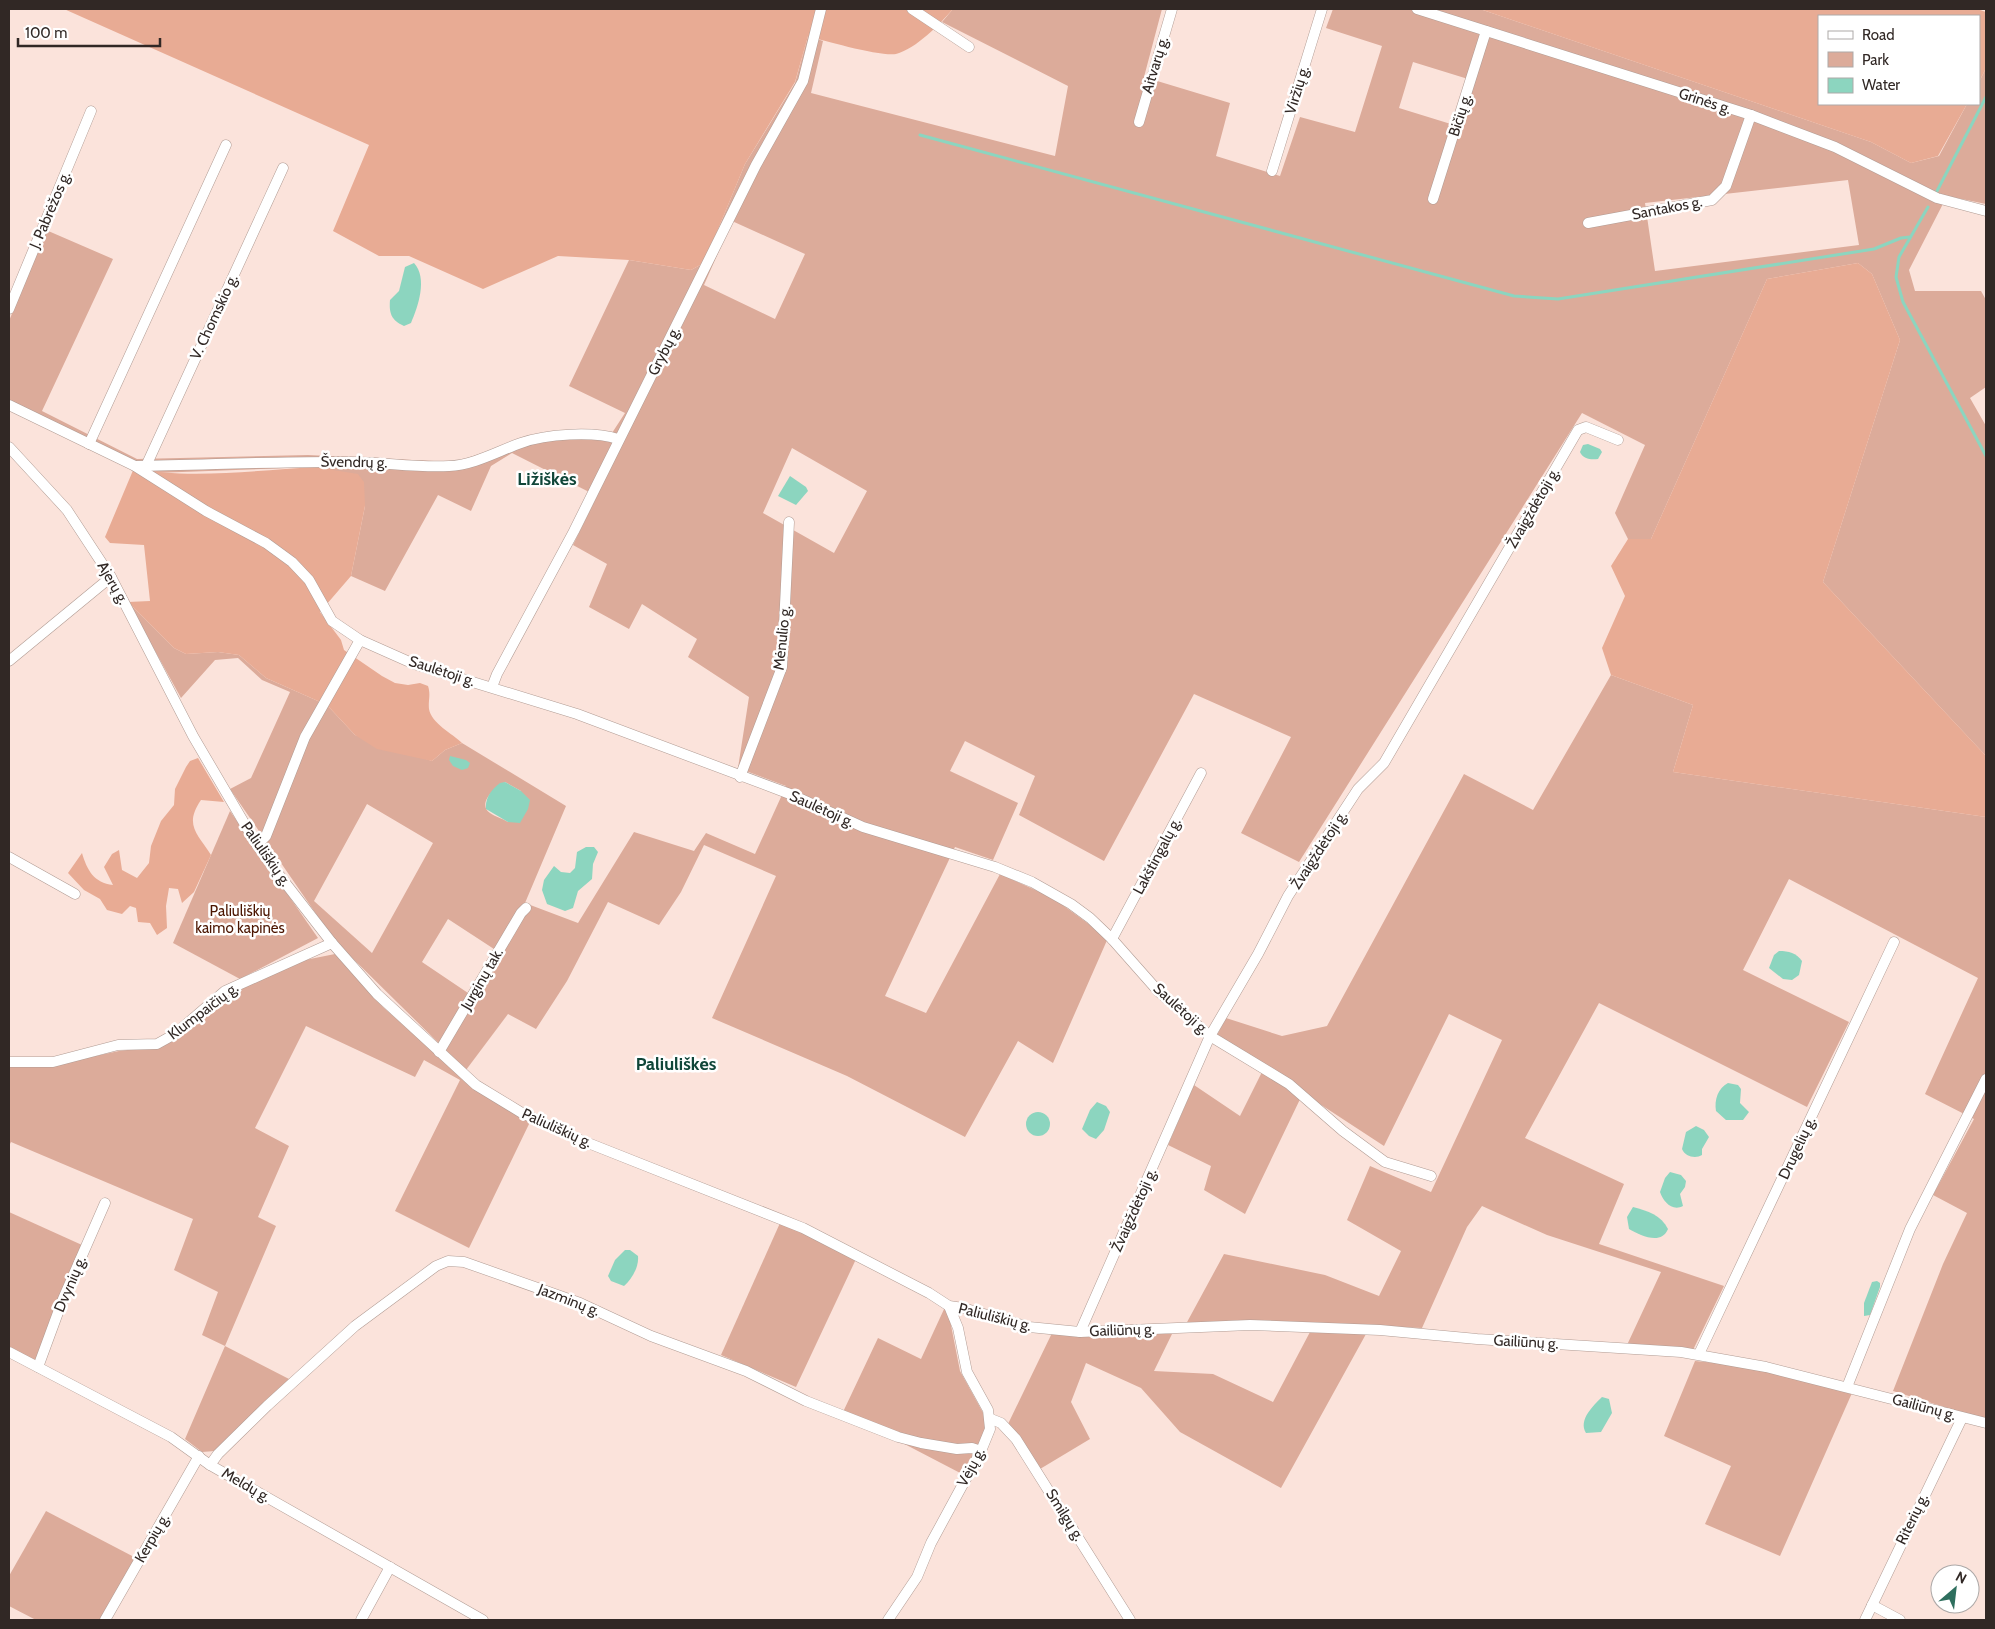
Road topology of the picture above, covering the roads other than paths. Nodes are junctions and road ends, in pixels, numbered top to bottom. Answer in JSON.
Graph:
{"nodes":[{"id":1,"x":821,"y":9,"type":"edge"},
{"id":2,"x":912,"y":9,"type":"edge"},
{"id":3,"x":1172,"y":9,"type":"edge"},
{"id":4,"x":1322,"y":9,"type":"edge"},
{"id":5,"x":1416,"y":9,"type":"edge"},
{"id":6,"x":1486,"y":31,"type":"junction"},
{"id":7,"x":969,"y":47,"type":"dead end"},
{"id":8,"x":91,"y":111,"type":"dead end"},
{"id":9,"x":1751,"y":115,"type":"junction"},
{"id":10,"x":1138,"y":122,"type":"dead end"},
{"id":11,"x":226,"y":144,"type":"dead end"},
{"id":12,"x":283,"y":168,"type":"dead end"},
{"id":13,"x":1272,"y":171,"type":"dead end"},
{"id":14,"x":1433,"y":199,"type":"dead end"},
{"id":15,"x":1986,"y":210,"type":"edge"},
{"id":16,"x":1588,"y":223,"type":"dead end"},
{"id":17,"x":9,"y":309,"type":"edge"},
{"id":18,"x":9,"y":405,"type":"edge"},
{"id":19,"x":618,"y":439,"type":"junction"},
{"id":20,"x":1618,"y":440,"type":"dead end"},
{"id":21,"x":89,"y":444,"type":"junction"},
{"id":22,"x":9,"y":447,"type":"edge"},
{"id":23,"x":134,"y":466,"type":"junction"},
{"id":24,"x":146,"y":466,"type":"junction"},
{"id":25,"x":789,"y":522,"type":"dead end"},
{"id":26,"x":111,"y":577,"type":"junction"},
{"id":27,"x":360,"y":640,"type":"junction"},
{"id":28,"x":9,"y":662,"type":"edge"},
{"id":29,"x":492,"y":687,"type":"junction"},
{"id":30,"x":193,"y":736,"type":"joint"},
{"id":31,"x":1201,"y":773,"type":"dead end"},
{"id":32,"x":740,"y":777,"type":"junction"},
{"id":33,"x":257,"y":845,"type":"junction"},
{"id":34,"x":9,"y":856,"type":"edge"},
{"id":35,"x":75,"y":894,"type":"dead end"},
{"id":36,"x":526,"y":908,"type":"dead end"},
{"id":37,"x":1112,"y":939,"type":"junction"},
{"id":38,"x":1894,"y":942,"type":"dead end"},
{"id":39,"x":332,"y":943,"type":"junction"},
{"id":40,"x":1210,"y":1036,"type":"junction"},
{"id":41,"x":439,"y":1052,"type":"junction"},
{"id":42,"x":9,"y":1062,"type":"edge"},
{"id":43,"x":1986,"y":1079,"type":"edge"},
{"id":44,"x":1431,"y":1176,"type":"dead end"},
{"id":45,"x":105,"y":1203,"type":"dead end"},
{"id":46,"x":949,"y":1306,"type":"junction"},
{"id":47,"x":1057,"y":1330,"type":"joint"},
{"id":48,"x":1080,"y":1332,"type":"junction"},
{"id":49,"x":9,"y":1352,"type":"edge"},
{"id":50,"x":1700,"y":1354,"type":"junction"},
{"id":51,"x":38,"y":1367,"type":"junction"},
{"id":52,"x":1847,"y":1387,"type":"junction"},
{"id":53,"x":991,"y":1418,"type":"junction"},
{"id":54,"x":1962,"y":1418,"type":"junction"},
{"id":55,"x":1986,"y":1423,"type":"edge"},
{"id":56,"x":981,"y":1451,"type":"junction"},
{"id":57,"x":199,"y":1456,"type":"junction"},
{"id":58,"x":210,"y":1464,"type":"junction"},
{"id":59,"x":390,"y":1567,"type":"junction"},
{"id":60,"x":1872,"y":1605,"type":"junction"},
{"id":61,"x":105,"y":1620,"type":"edge"},
{"id":62,"x":361,"y":1620,"type":"edge"},
{"id":63,"x":483,"y":1620,"type":"edge"},
{"id":64,"x":888,"y":1620,"type":"edge"},
{"id":65,"x":1130,"y":1620,"type":"edge"},
{"id":66,"x":1865,"y":1620,"type":"edge"},
{"id":67,"x":1900,"y":1620,"type":"edge"}],
"edges":[{"from":1,"to":19,"type":"street","name":"Grybų g."},
{"from":2,"to":7,"type":"street"},
{"from":3,"to":10,"type":"street","name":"Aitvarų g."},
{"from":4,"to":13,"type":"street","name":"Viržių g."},
{"from":5,"to":6,"type":"street","name":"Grinės g."},
{"from":6,"to":9,"type":"street","name":"Grinės g."},
{"from":6,"to":14,"type":"street","name":"Bičių g."},
{"from":8,"to":17,"type":"street","name":"J. Pabrėžos g."},
{"from":9,"to":15,"type":"street","name":"Grinės g."},
{"from":9,"to":16,"type":"street","name":"Santakos g."},
{"from":11,"to":21,"type":"street"},
{"from":12,"to":24,"type":"street","name":"V. Chomskio g."},
{"from":18,"to":21,"type":"street","name":"Švendrų g."},
{"from":19,"to":24,"type":"street","name":"Švendrų g."},
{"from":19,"to":29,"type":"street","name":"Grybų g."},
{"from":20,"to":40,"type":"street","name":"Žvaigždėtoji g."},
{"from":21,"to":23,"type":"street","name":"Švendrų g."},
{"from":22,"to":26,"type":"street","name":"Ajerų g."},
{"from":23,"to":24,"type":"street","name":"Švendrų g."},
{"from":23,"to":27,"type":"street","name":"Saulėtoji g."},
{"from":25,"to":32,"type":"street","name":"Mėnulio g."},
{"from":26,"to":28,"type":"street"},
{"from":26,"to":30,"type":"street","name":"Ajerų g."},
{"from":27,"to":29,"type":"street","name":"Saulėtoji g."},
{"from":27,"to":33,"type":"street"},
{"from":29,"to":32,"type":"street","name":"Saulėtoji g."},
{"from":30,"to":33,"type":"street","name":"Paliuliškių g."},
{"from":31,"to":37,"type":"street","name":"Lakštingalų g."},
{"from":32,"to":37,"type":"street","name":"Saulėtoji g."},
{"from":33,"to":39,"type":"street","name":"Paliuliškių g."},
{"from":34,"to":35,"type":"street"},
{"from":36,"to":41,"type":"street","name":"Jurginų tak."},
{"from":37,"to":40,"type":"street","name":"Saulėtoji g."},
{"from":38,"to":50,"type":"street","name":"Drugelių g."},
{"from":39,"to":41,"type":"street","name":"Paliuliškių g."},
{"from":39,"to":42,"type":"street","name":"Klumpaičių g."},
{"from":40,"to":44,"type":"street","name":"Saulėtoji g."},
{"from":40,"to":48,"type":"street","name":"Žvaigždėtoji g."},
{"from":41,"to":46,"type":"street","name":"Paliuliškių g."},
{"from":43,"to":52,"type":"street"},
{"from":45,"to":51,"type":"street","name":"Dvynių g."},
{"from":46,"to":47,"type":"street","name":"Paliuliškių g."},
{"from":46,"to":53,"type":"street"},
{"from":47,"to":48,"type":"street","name":"Gailiūnų g."},
{"from":48,"to":50,"type":"street","name":"Gailiūnų g."},
{"from":49,"to":51,"type":"street","name":"Meldų g."},
{"from":50,"to":52,"type":"street","name":"Gailiūnų g."},
{"from":51,"to":57,"type":"street","name":"Meldų g."},
{"from":52,"to":54,"type":"street","name":"Gailiūnų g."},
{"from":53,"to":56,"type":"street","name":"Vėjų g."},
{"from":53,"to":65,"type":"street","name":"Smilgų g."},
{"from":54,"to":55,"type":"street","name":"Gailiūnų g."},
{"from":54,"to":60,"type":"street","name":"Riterių g."},
{"from":56,"to":58,"type":"street","name":"Jazminų g."},
{"from":56,"to":64,"type":"street","name":"Vėjų g."},
{"from":57,"to":58,"type":"street","name":"Meldų g."},
{"from":57,"to":61,"type":"street","name":"Kerpių g."},
{"from":58,"to":59,"type":"street","name":"Meldų g."},
{"from":59,"to":62,"type":"street"},
{"from":59,"to":63,"type":"street","name":"Meldų g."},
{"from":60,"to":66,"type":"street","name":"Riterių g."},
{"from":60,"to":67,"type":"street"}]}
